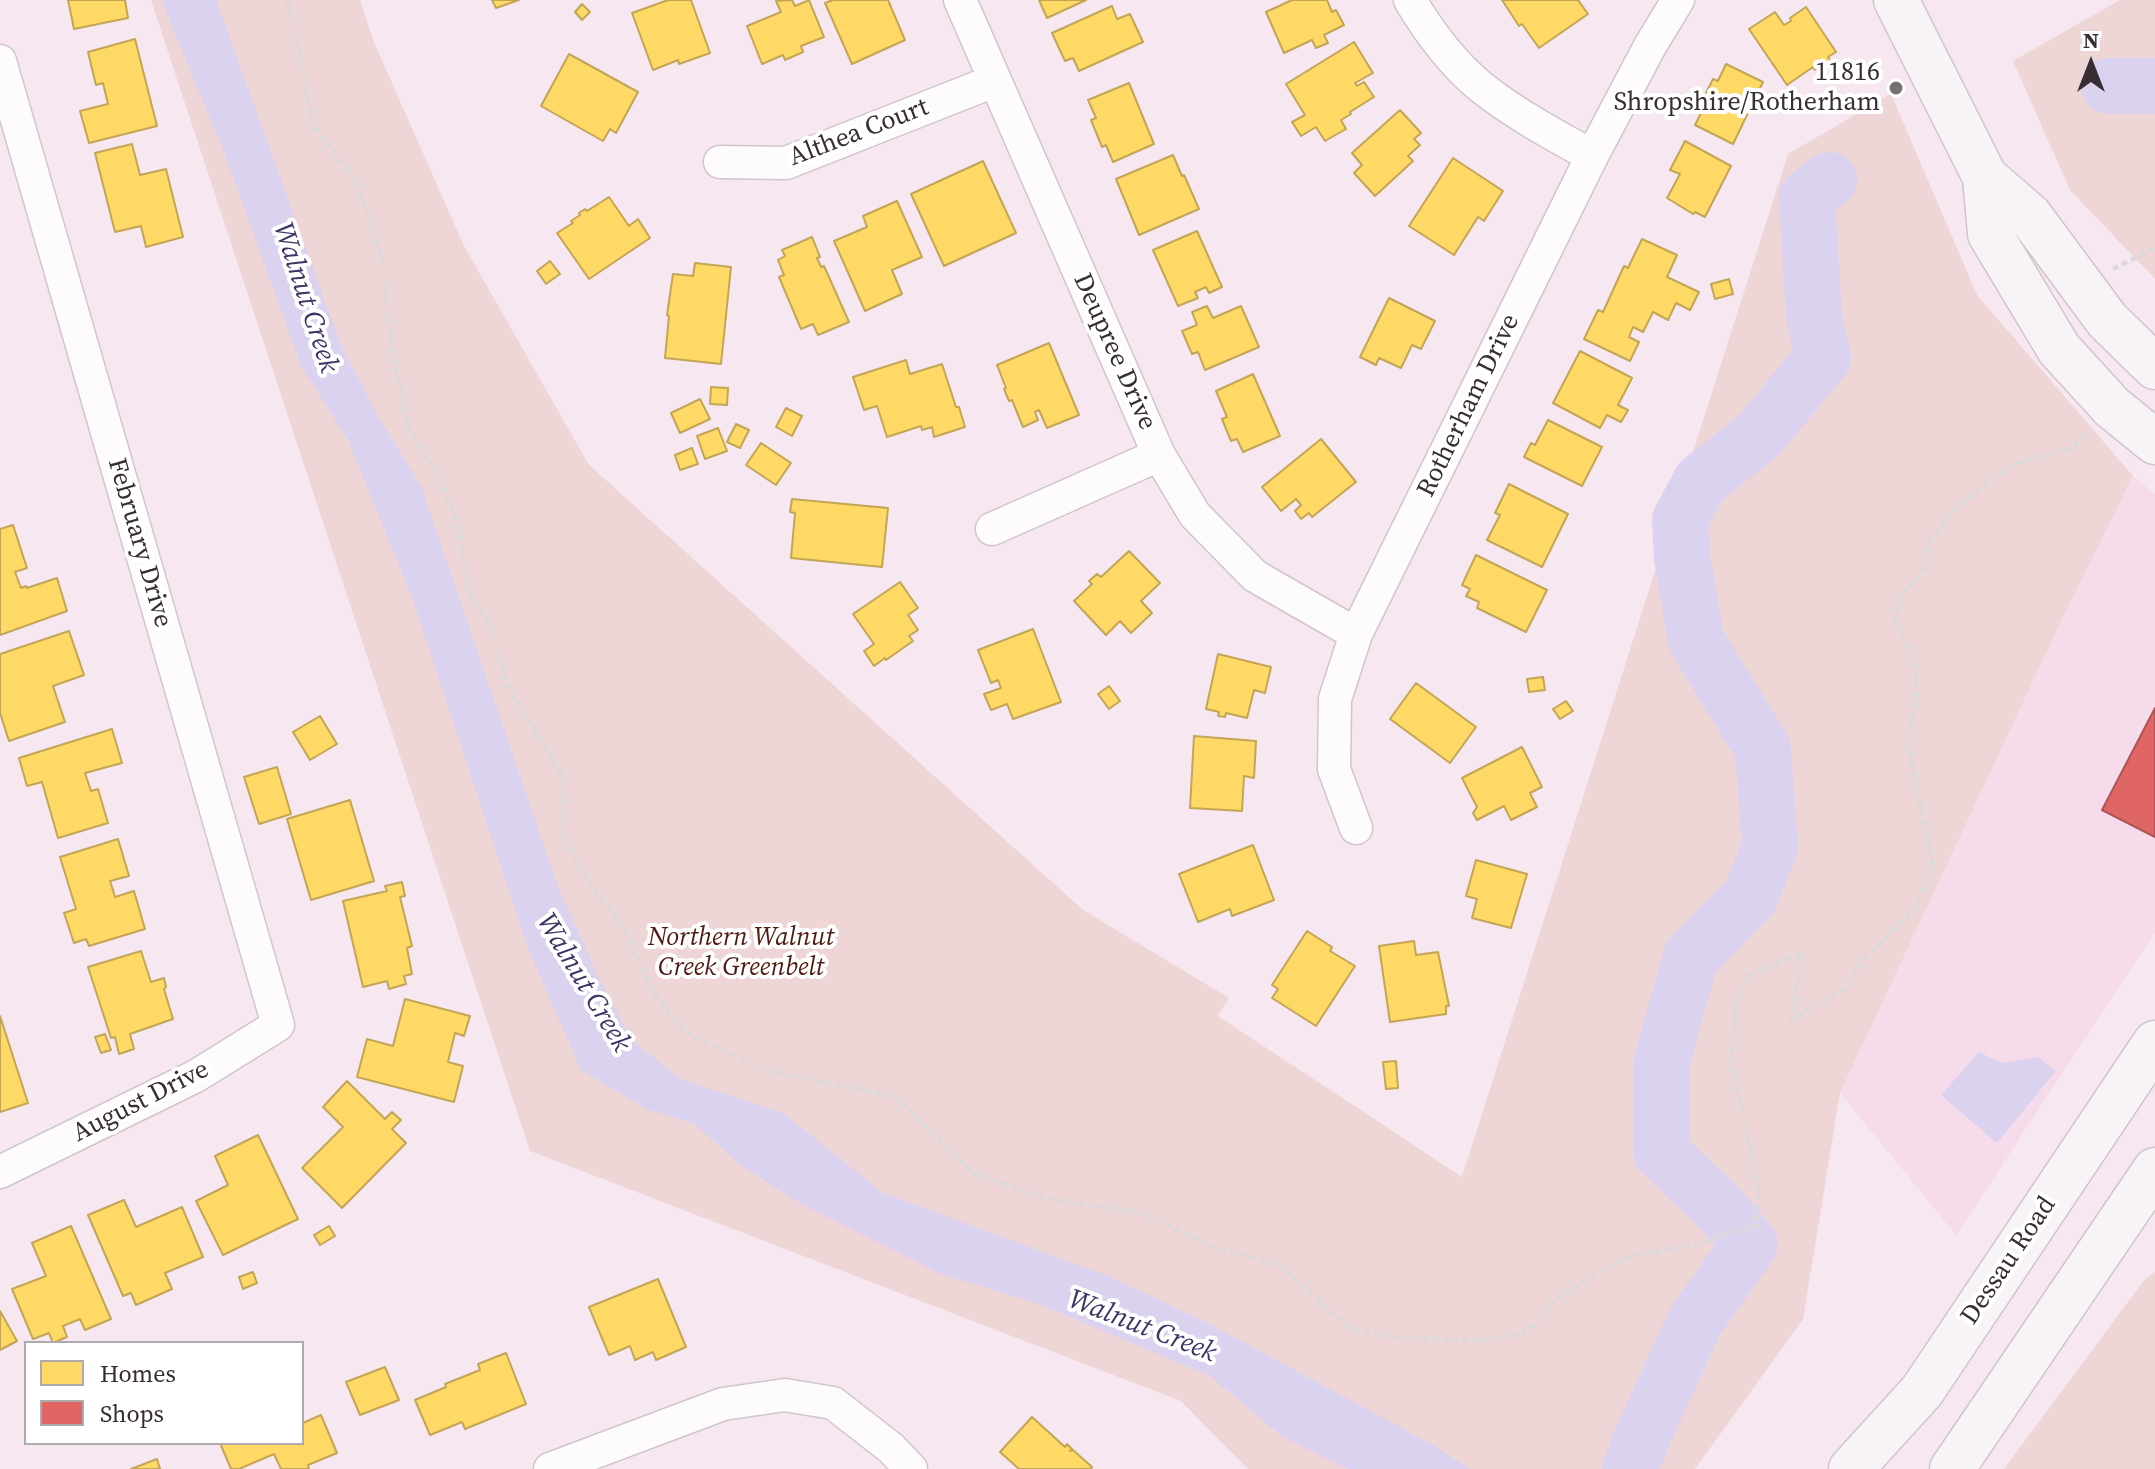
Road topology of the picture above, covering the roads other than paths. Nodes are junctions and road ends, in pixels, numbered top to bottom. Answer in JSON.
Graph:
{"nodes":[{"id":1,"x":960,"y":0,"type":"edge"},
{"id":2,"x":1410,"y":0,"type":"edge"},
{"id":3,"x":1678,"y":0,"type":"edge"},
{"id":4,"x":1896,"y":0,"type":"edge"},
{"id":5,"x":0,"y":61,"type":"edge"},
{"id":6,"x":994,"y":81,"type":"junction"},
{"id":7,"x":1592,"y":156,"type":"junction"},
{"id":8,"x":720,"y":162,"type":"dead end"},
{"id":9,"x":1985,"y":177,"type":"junction"},
{"id":10,"x":2155,"y":367,"type":"edge"},
{"id":11,"x":2155,"y":442,"type":"edge"},
{"id":12,"x":1159,"y":455,"type":"junction"},
{"id":13,"x":992,"y":529,"type":"dead end"},
{"id":14,"x":1356,"y":634,"type":"junction"},
{"id":15,"x":1356,"y":828,"type":"dead end"},
{"id":16,"x":278,"y":1025,"type":"joint"},
{"id":17,"x":2155,"y":1043,"type":"edge"},
{"id":18,"x":2155,"y":1170,"type":"edge"},
{"id":19,"x":0,"y":1172,"type":"edge"},
{"id":20,"x":550,"y":1469,"type":"edge"},
{"id":21,"x":911,"y":1469,"type":"edge"},
{"id":22,"x":1851,"y":1469,"type":"edge"},
{"id":23,"x":1952,"y":1469,"type":"edge"}],
"edges":[{"from":1,"to":6,"type":"street","name":"Deupree Drive"},
{"from":2,"to":7,"type":"street"},
{"from":3,"to":7,"type":"street","name":"Rotherham Drive"},
{"from":4,"to":9,"type":"main road"},
{"from":5,"to":16,"type":"street","name":"February Drive"},
{"from":6,"to":8,"type":"street","name":"Althea Court"},
{"from":6,"to":12,"type":"street","name":"Deupree Drive"},
{"from":7,"to":14,"type":"street","name":"Rotherham Drive"},
{"from":9,"to":10,"type":"main road"},
{"from":9,"to":11,"type":"main road"},
{"from":12,"to":13,"type":"street"},
{"from":12,"to":14,"type":"street","name":"Deupree Drive"},
{"from":14,"to":15,"type":"street","name":"Rotherham Drive"},
{"from":16,"to":19,"type":"street","name":"August Drive"},
{"from":17,"to":22,"type":"main road","name":"Dessau Road"},
{"from":18,"to":23,"type":"main road"},
{"from":20,"to":21,"type":"street"}]}
